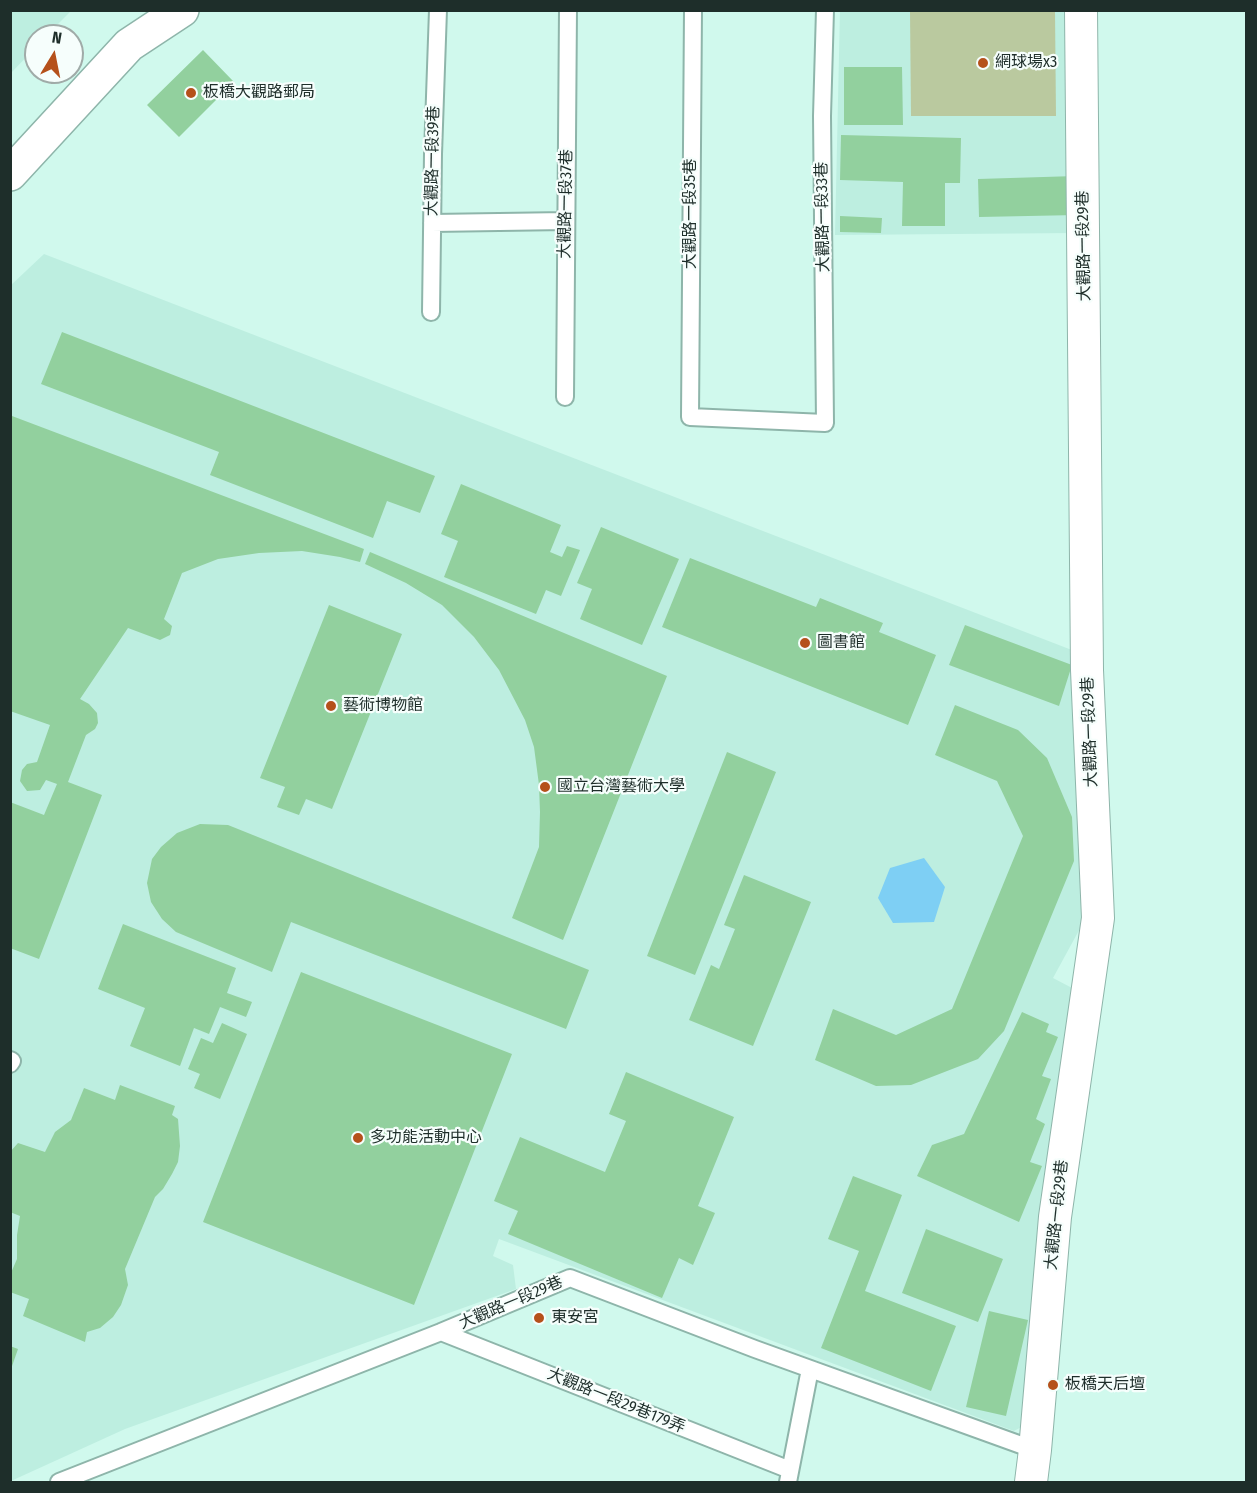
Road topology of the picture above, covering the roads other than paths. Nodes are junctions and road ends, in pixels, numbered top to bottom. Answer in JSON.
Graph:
{"nodes":[{"id":1,"x":182,"y":10,"type":"edge"},
{"id":2,"x":438,"y":10,"type":"edge"},
{"id":3,"x":568,"y":10,"type":"edge"},
{"id":4,"x":693,"y":10,"type":"edge"},
{"id":5,"x":825,"y":10,"type":"edge"},
{"id":6,"x":1081,"y":10,"type":"edge"},
{"id":7,"x":10,"y":174,"type":"edge"},
{"id":8,"x":566,"y":221,"type":"junction"},
{"id":9,"x":432,"y":223,"type":"junction"},
{"id":10,"x":431,"y":312,"type":"dead end"},
{"id":11,"x":565,"y":397,"type":"dead end"},
{"id":12,"x":825,"y":423,"type":"joint"},
{"id":13,"x":441,"y":1332,"type":"junction"},
{"id":14,"x":810,"y":1369,"type":"junction"},
{"id":15,"x":1035,"y":1450,"type":"junction"},
{"id":16,"x":789,"y":1476,"type":"edge"},
{"id":17,"x":58,"y":1482,"type":"edge"},
{"id":18,"x":1031,"y":1482,"type":"edge"}],
"edges":[{"from":1,"to":7,"type":"main road"},
{"from":2,"to":9,"type":"lane","name":"大觀路一段39巷"},
{"from":3,"to":8,"type":"lane","name":"大觀路一段37巷"},
{"from":4,"to":12,"type":"lane","name":"大觀路一段35巷"},
{"from":5,"to":12,"type":"lane","name":"大觀路一段33巷"},
{"from":6,"to":15,"type":"street","name":"大觀路一段29巷"},
{"from":8,"to":9,"type":"lane"},
{"from":8,"to":11,"type":"lane","name":"大觀路一段37巷"},
{"from":9,"to":10,"type":"lane","name":"大觀路一段39巷"},
{"from":13,"to":14,"type":"lane","name":"大觀路一段29巷"},
{"from":13,"to":16,"type":"lane","name":"大觀路一段29巷179弄"},
{"from":13,"to":17,"type":"lane","name":"大觀路一段29巷"},
{"from":14,"to":15,"type":"lane","name":"大觀路一段29巷"},
{"from":14,"to":16,"type":"lane"},
{"from":15,"to":18,"type":"street","name":"大觀路一段29巷"}]}
